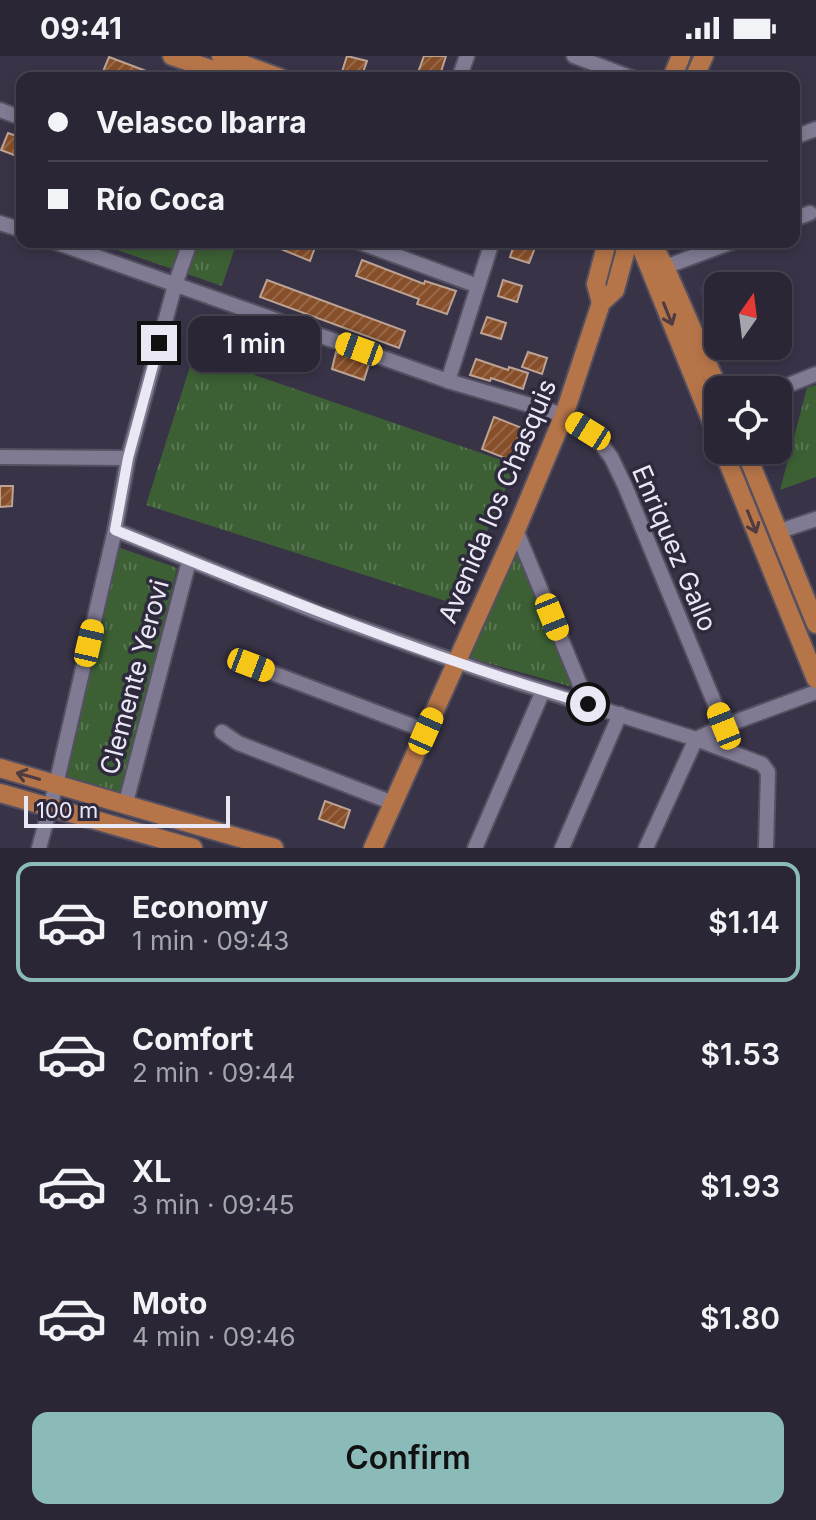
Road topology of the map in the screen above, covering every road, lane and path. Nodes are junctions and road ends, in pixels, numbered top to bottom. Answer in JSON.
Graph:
{"nodes":[{"id":1,"x":172,"y":56,"type":"edge"},
{"id":2,"x":221,"y":56,"type":"edge"},
{"id":3,"x":577,"y":57,"type":"edge"},
{"id":4,"x":244,"y":69,"type":"edge"},
{"id":5,"x":616,"y":72,"type":"edge"},
{"id":6,"x":810,"y":213,"type":"dead end"},
{"id":7,"x":800,"y":217,"type":"edge"},
{"id":8,"x":72,"y":248,"type":"edge"},
{"id":9,"x":188,"y":248,"type":"edge"},
{"id":10,"x":375,"y":248,"type":"edge"},
{"id":11,"x":490,"y":248,"type":"edge"},
{"id":12,"x":605,"y":248,"type":"edge"},
{"id":13,"x":626,"y":248,"type":"edge"},
{"id":14,"x":643,"y":248,"type":"edge"},
{"id":15,"x":652,"y":248,"type":"edge"},
{"id":16,"x":715,"y":248,"type":"edge"},
{"id":17,"x":657,"y":269,"type":"junction"},
{"id":18,"x":620,"y":271,"type":"junction"},
{"id":19,"x":175,"y":285,"type":"junction"},
{"id":20,"x":478,"y":286,"type":"junction"},
{"id":21,"x":601,"y":303,"type":"junction"},
{"id":22,"x":816,"y":374,"type":"edge"},
{"id":23,"x":712,"y":376,"type":"edge"},
{"id":24,"x":448,"y":381,"type":"junction"},
{"id":25,"x":792,"y":384,"type":"edge"},
{"id":26,"x":704,"y":398,"type":"edge"},
{"id":27,"x":564,"y":415,"type":"junction"},
{"id":28,"x":0,"y":457,"type":"edge"},
{"id":29,"x":128,"y":458,"type":"junction"},
{"id":30,"x":729,"y":464,"type":"edge"},
{"id":31,"x":751,"y":464,"type":"edge"},
{"id":32,"x":816,"y":519,"type":"edge"},
{"id":33,"x":115,"y":530,"type":"junction"},
{"id":34,"x":516,"y":530,"type":"junction"},
{"id":35,"x":780,"y":531,"type":"junction"},
{"id":36,"x":189,"y":561,"type":"junction"},
{"id":37,"x":813,"y":613,"type":"edge"},
{"id":38,"x":457,"y":662,"type":"junction"},
{"id":39,"x":251,"y":665,"type":"dead end"},
{"id":40,"x":816,"y":679,"type":"edge"},
{"id":41,"x":543,"y":691,"type":"junction"},
{"id":42,"x":816,"y":692,"type":"edge"},
{"id":43,"x":588,"y":704,"type":"junction"},
{"id":44,"x":620,"y":714,"type":"junction"},
{"id":45,"x":724,"y":726,"type":"junction"},
{"id":46,"x":426,"y":731,"type":"junction"},
{"id":47,"x":222,"y":732,"type":"dead end"},
{"id":48,"x":696,"y":739,"type":"junction"},
{"id":49,"x":0,"y":768,"type":"edge"},
{"id":50,"x":56,"y":785,"type":"junction"},
{"id":51,"x":0,"y":793,"type":"edge"},
{"id":52,"x":393,"y":803,"type":"junction"},
{"id":53,"x":125,"y":806,"type":"junction"},
{"id":54,"x":49,"y":808,"type":"junction"},
{"id":55,"x":39,"y":848,"type":"edge"},
{"id":56,"x":193,"y":848,"type":"edge"},
{"id":57,"x":274,"y":848,"type":"edge"},
{"id":58,"x":373,"y":848,"type":"edge"},
{"id":59,"x":475,"y":848,"type":"edge"},
{"id":60,"x":562,"y":848,"type":"edge"},
{"id":61,"x":646,"y":848,"type":"edge"},
{"id":62,"x":766,"y":848,"type":"edge"}],
"edges":[{"from":1,"to":4,"type":"main road"},
{"from":2,"to":4,"type":"main road"},
{"from":3,"to":5,"type":"street"},
{"from":6,"to":7,"type":"street"},
{"from":8,"to":19,"type":"street","name":"Enriquez Gallo"},
{"from":9,"to":19,"type":"street"},
{"from":10,"to":20,"type":"street"},
{"from":11,"to":20,"type":"street"},
{"from":12,"to":21,"type":"main road","name":"Avenida los Chasquis"},
{"from":13,"to":18,"type":"main road","name":"Avenida los Chasquis"},
{"from":14,"to":17,"type":"main road"},
{"from":15,"to":17,"type":"main road"},
{"from":16,"to":17,"type":"street"},
{"from":17,"to":18,"type":"main road"},
{"from":17,"to":23,"type":"main road"},
{"from":17,"to":26,"type":"main road","one_way":true},
{"from":18,"to":21,"type":"main road","name":"Avenida los Chasquis"},
{"from":19,"to":24,"type":"street","name":"Enriquez Gallo"},
{"from":19,"to":29,"type":"street"},
{"from":20,"to":24,"type":"street"},
{"from":21,"to":27,"type":"main road","name":"Avenida los Chasquis"},
{"from":22,"to":25,"type":"street"},
{"from":24,"to":27,"type":"street","name":"Enriquez Gallo"},
{"from":27,"to":34,"type":"main road","name":"Avenida los Chasquis"},
{"from":27,"to":45,"type":"street","name":"Enriquez Gallo"},
{"from":28,"to":29,"type":"street"},
{"from":29,"to":33,"type":"street"},
{"from":30,"to":40,"type":"main road","one_way":true},
{"from":31,"to":35,"type":"main road"},
{"from":32,"to":35,"type":"street"},
{"from":33,"to":36,"type":"street"},
{"from":33,"to":50,"type":"street"},
{"from":34,"to":38,"type":"main road","name":"Avenida los Chasquis"},
{"from":34,"to":43,"type":"street"},
{"from":35,"to":37,"type":"main road"},
{"from":36,"to":38,"type":"street"},
{"from":36,"to":53,"type":"street","name":"Clemente Yerovi"},
{"from":38,"to":41,"type":"street"},
{"from":38,"to":46,"type":"main road","name":"Avenida los Chasquis"},
{"from":39,"to":46,"type":"street"},
{"from":41,"to":43,"type":"street"},
{"from":41,"to":59,"type":"street"},
{"from":42,"to":45,"type":"street"},
{"from":43,"to":44,"type":"street"},
{"from":44,"to":48,"type":"street"},
{"from":44,"to":60,"type":"street"},
{"from":45,"to":48,"type":"street"},
{"from":46,"to":52,"type":"main road","name":"Avenida los Chasquis"},
{"from":47,"to":52,"type":"street"},
{"from":48,"to":61,"type":"street"},
{"from":48,"to":62,"type":"street"},
{"from":50,"to":49,"type":"main road","one_way":true},
{"from":50,"to":53,"type":"main road"},
{"from":50,"to":54,"type":"street"},
{"from":51,"to":54,"type":"main road"},
{"from":52,"to":58,"type":"main road","name":"Avenida los Chasquis"},
{"from":53,"to":57,"type":"main road"},
{"from":54,"to":55,"type":"street"},
{"from":54,"to":56,"type":"main road"}]}
